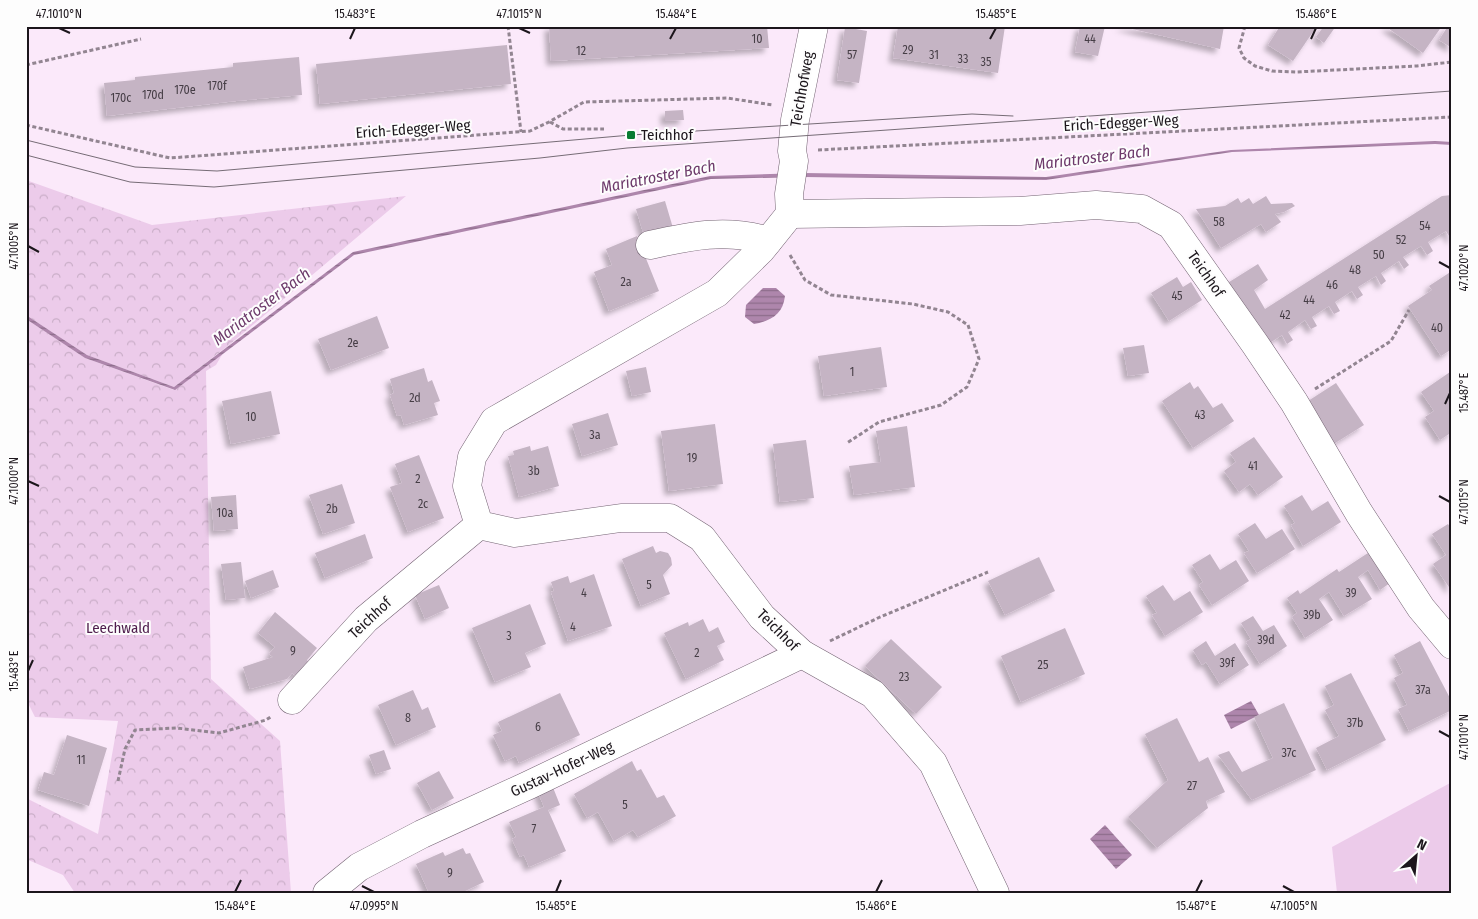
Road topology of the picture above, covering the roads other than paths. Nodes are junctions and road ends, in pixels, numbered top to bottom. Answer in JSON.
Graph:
{"nodes":[{"id":1,"x":814,"y":26,"type":"edge"},
{"id":2,"x":782,"y":219,"type":"junction"},
{"id":3,"x":650,"y":245,"type":"dead end"},
{"id":4,"x":480,"y":525,"type":"junction"},
{"id":5,"x":1452,"y":645,"type":"edge"},
{"id":6,"x":802,"y":654,"type":"junction"},
{"id":7,"x":292,"y":700,"type":"road end"},
{"id":8,"x":327,"y":893,"type":"edge"},
{"id":9,"x":995,"y":893,"type":"edge"}],
"edges":[{"from":1,"to":2,"type":"street","name":"Teichhofweg"},
{"from":2,"to":3,"type":"street","name":"Teichhof"},
{"from":2,"to":4,"type":"street"},
{"from":2,"to":5,"type":"street","name":"Teichhof"},
{"from":4,"to":6,"type":"street","name":"Teichhof"},
{"from":4,"to":7,"type":"street","name":"Teichhof"},
{"from":6,"to":8,"type":"street","name":"Gustav-Hofer-Weg"},
{"from":6,"to":9,"type":"street","name":"Teichhof"}]}
